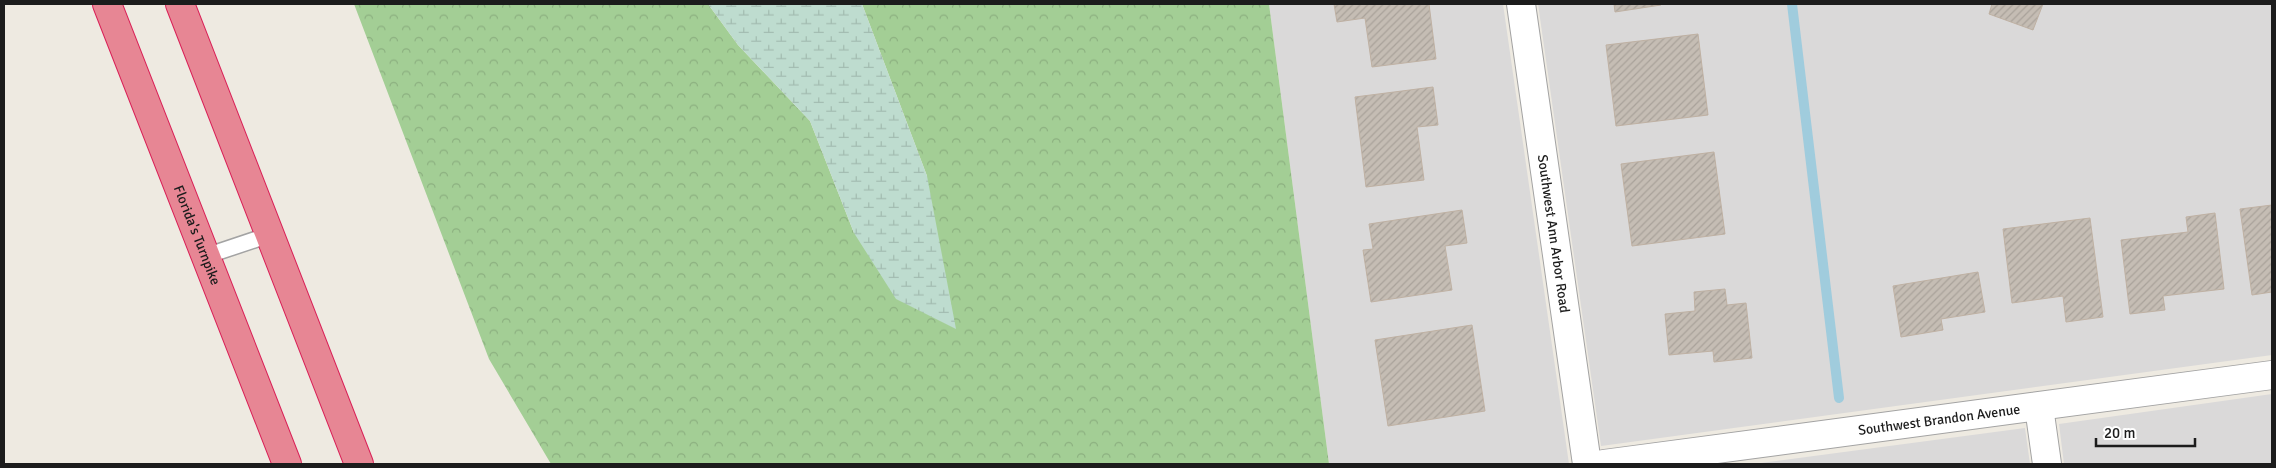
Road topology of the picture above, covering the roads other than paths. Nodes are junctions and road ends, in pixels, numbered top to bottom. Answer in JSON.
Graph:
{"nodes":[{"id":1,"x":107,"y":4,"type":"edge"},
{"id":2,"x":180,"y":4,"type":"edge"},
{"id":3,"x":1521,"y":4,"type":"edge"},
{"id":4,"x":269,"y":235,"type":"junction"},
{"id":5,"x":206,"y":256,"type":"junction"},
{"id":6,"x":2272,"y":374,"type":"edge"},
{"id":7,"x":2039,"y":407,"type":"junction"},
{"id":8,"x":287,"y":464,"type":"edge"},
{"id":9,"x":358,"y":464,"type":"edge"},
{"id":10,"x":1586,"y":464,"type":"edge"},
{"id":11,"x":1604,"y":464,"type":"edge"},
{"id":12,"x":2047,"y":464,"type":"edge"}],
"edges":[{"from":1,"to":5,"type":"highway","name":"Florida's Turnpike"},
{"from":2,"to":4,"type":"highway"},
{"from":3,"to":10,"type":"street","name":"Southwest Ann Arbor Road"},
{"from":4,"to":5,"type":"lane"},
{"from":4,"to":9,"type":"highway"},
{"from":5,"to":8,"type":"highway","name":"Florida's Turnpike"},
{"from":6,"to":7,"type":"street","name":"Southwest Brandon Avenue"},
{"from":7,"to":11,"type":"street","name":"Southwest Brandon Avenue"},
{"from":7,"to":12,"type":"street"}]}
